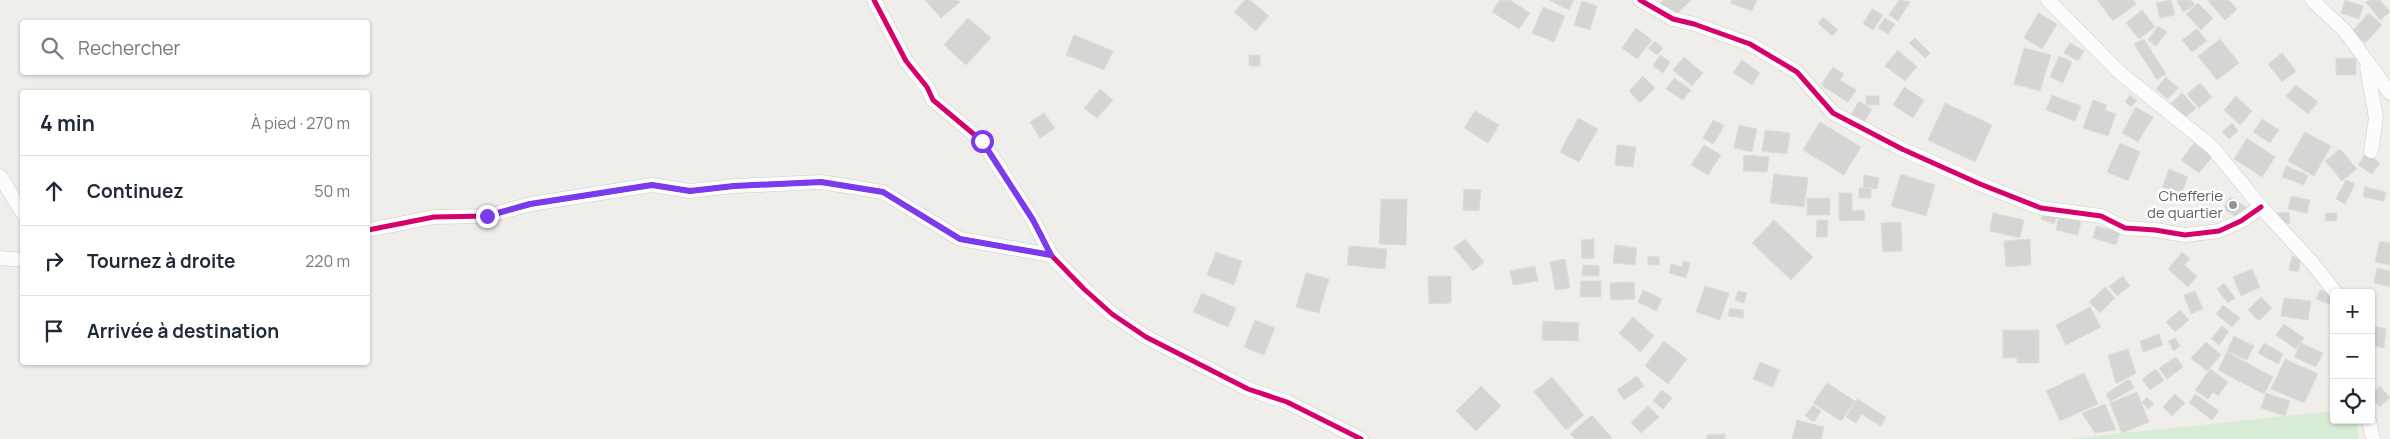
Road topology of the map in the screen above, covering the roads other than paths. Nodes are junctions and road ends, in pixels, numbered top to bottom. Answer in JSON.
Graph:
{"nodes":[{"id":1,"x":874,"y":0,"type":"edge"},
{"id":2,"x":1640,"y":0,"type":"edge"},
{"id":3,"x":2048,"y":0,"type":"edge"},
{"id":4,"x":2312,"y":0,"type":"edge"},
{"id":5,"x":2366,"y":61,"type":"junction"},
{"id":6,"x":2390,"y":93,"type":"edge"},
{"id":7,"x":2371,"y":151,"type":"dead end"},
{"id":8,"x":0,"y":176,"type":"edge"},
{"id":9,"x":2261,"y":207,"type":"junction"},
{"id":10,"x":20,"y":209,"type":"edge"},
{"id":11,"x":370,"y":230,"type":"edge"},
{"id":12,"x":1051,"y":255,"type":"junction"},
{"id":13,"x":0,"y":258,"type":"edge"},
{"id":14,"x":20,"y":260,"type":"edge"},
{"id":15,"x":2333,"y":289,"type":"edge"},
{"id":16,"x":2370,"y":424,"type":"edge"},
{"id":17,"x":1361,"y":439,"type":"edge"},
{"id":18,"x":2373,"y":439,"type":"edge"}],
"edges":[{"from":1,"to":12,"type":"street"},
{"from":2,"to":9,"type":"street"},
{"from":3,"to":9,"type":"street"},
{"from":4,"to":5,"type":"street"},
{"from":5,"to":6,"type":"street"},
{"from":5,"to":7,"type":"street"},
{"from":8,"to":10,"type":"street"},
{"from":9,"to":15,"type":"street"},
{"from":11,"to":12,"type":"street"},
{"from":12,"to":17,"type":"street"},
{"from":13,"to":14,"type":"street"},
{"from":16,"to":18,"type":"street"}]}
